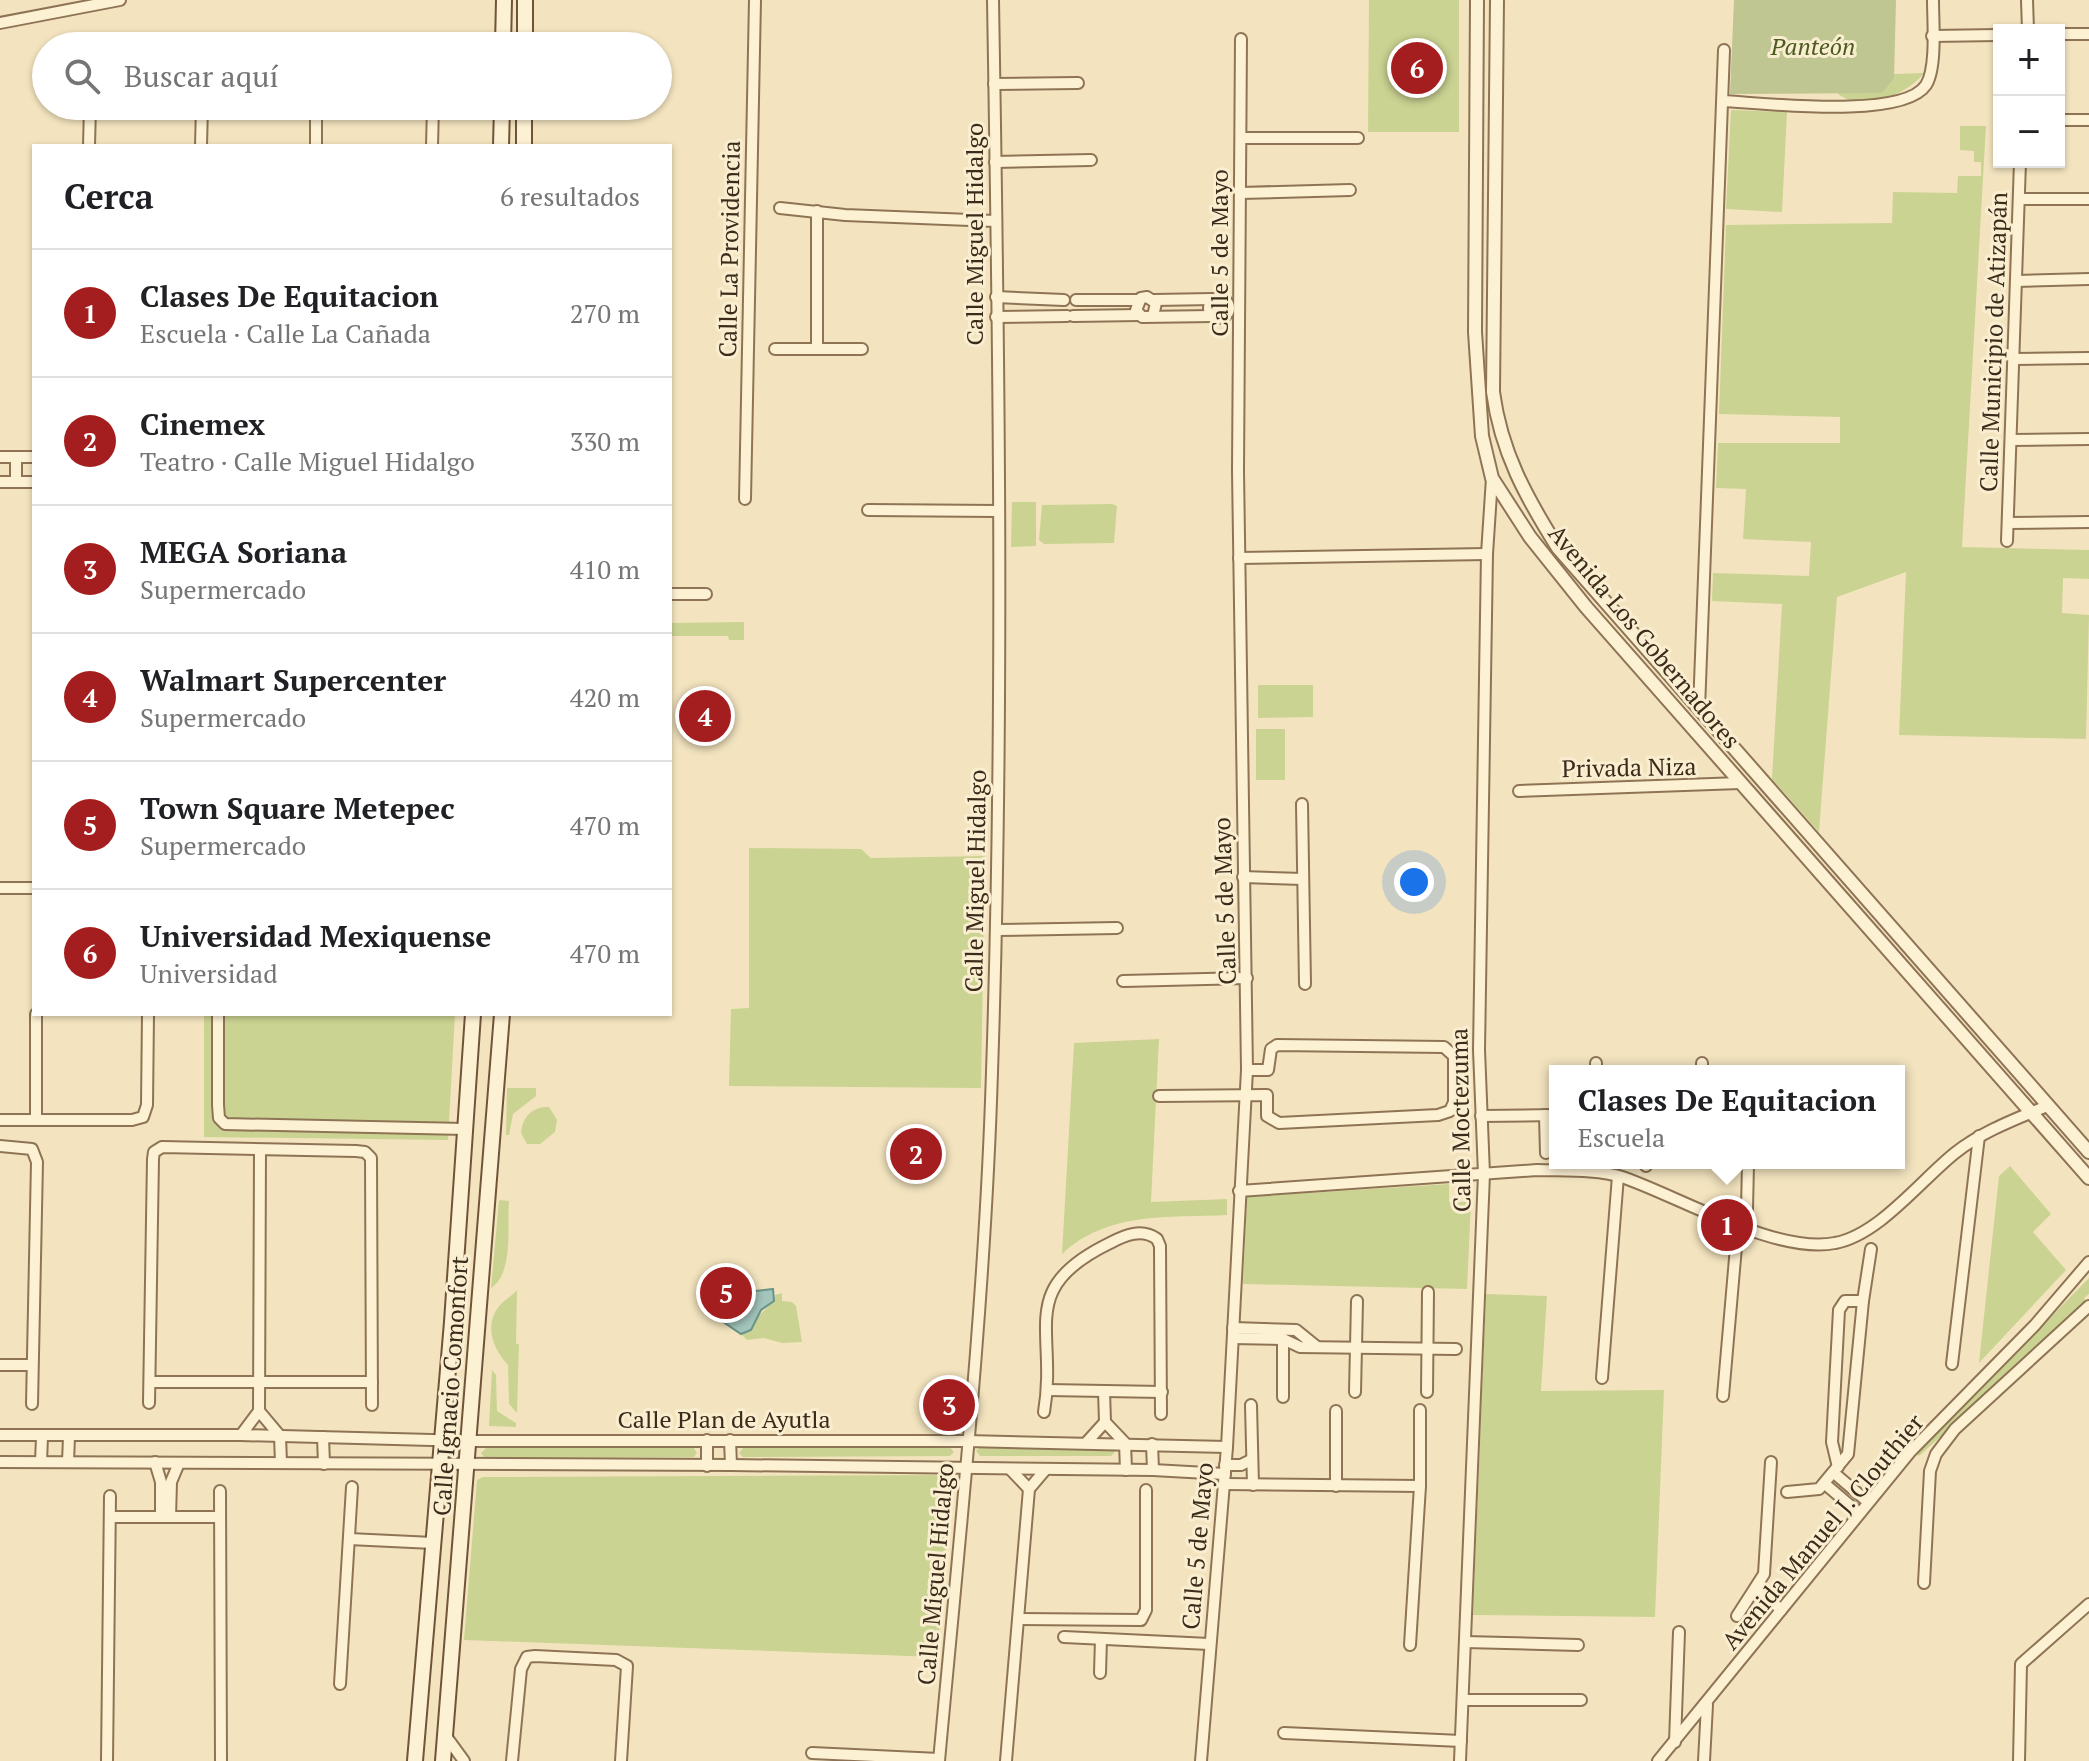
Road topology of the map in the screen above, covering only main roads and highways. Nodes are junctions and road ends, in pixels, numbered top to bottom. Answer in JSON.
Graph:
{"nodes":[{"id":1,"x":504,"y":0,"type":"edge"},
{"id":2,"x":525,"y":0,"type":"edge"},
{"id":3,"x":503,"y":32,"type":"edge"},
{"id":4,"x":525,"y":32,"type":"edge"},
{"id":5,"x":502,"y":120,"type":"edge"},
{"id":6,"x":524,"y":120,"type":"edge"},
{"id":7,"x":501,"y":144,"type":"edge"},
{"id":8,"x":524,"y":144,"type":"edge"},
{"id":9,"x":473,"y":1016,"type":"edge"},
{"id":10,"x":502,"y":1016,"type":"edge"},
{"id":11,"x":415,"y":1761,"type":"edge"},
{"id":12,"x":443,"y":1761,"type":"edge"}],
"edges":[{"from":1,"to":3,"type":"main road"},
{"from":2,"to":4,"type":"main road"},
{"from":5,"to":7,"type":"main road"},
{"from":6,"to":8,"type":"main road"},
{"from":9,"to":11,"type":"main road","name":"Calle Ignacio Comonfort"},
{"from":10,"to":12,"type":"main road","name":"Calle Ignacio Comonfort"}]}
